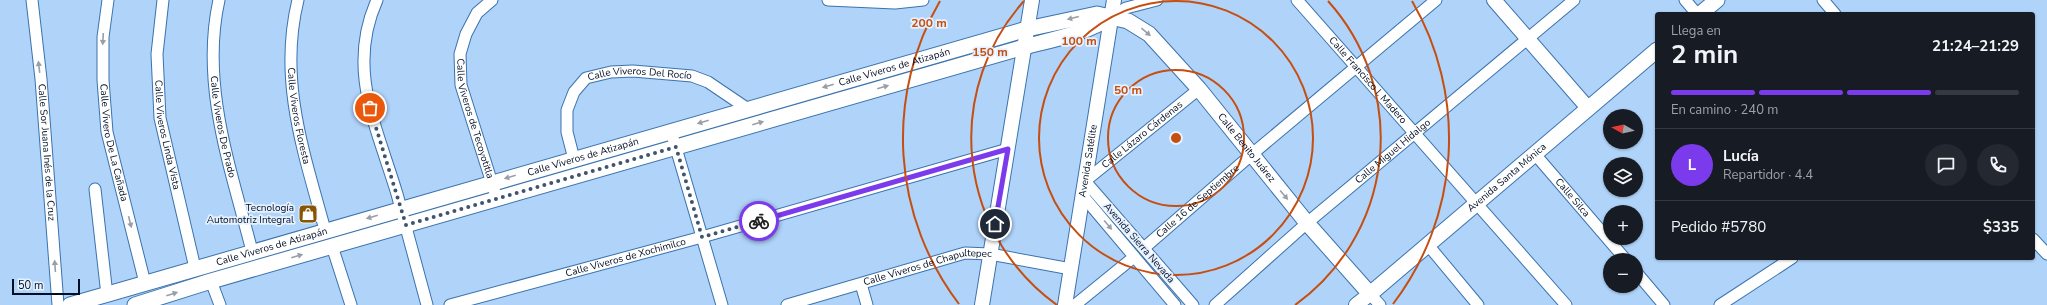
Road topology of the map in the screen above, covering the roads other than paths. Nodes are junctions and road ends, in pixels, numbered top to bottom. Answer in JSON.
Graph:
{"nodes":[{"id":1,"x":32,"y":0,"type":"edge"},
{"id":2,"x":108,"y":0,"type":"edge"},
{"id":3,"x":163,"y":0,"type":"edge"},
{"id":4,"x":219,"y":0,"type":"edge"},
{"id":5,"x":298,"y":0,"type":"edge"},
{"id":6,"x":377,"y":0,"type":"edge"},
{"id":7,"x":492,"y":0,"type":"edge"},
{"id":8,"x":828,"y":0,"type":"edge"},
{"id":9,"x":923,"y":0,"type":"edge"},
{"id":10,"x":1032,"y":0,"type":"edge"},
{"id":11,"x":1114,"y":0,"type":"edge"},
{"id":12,"x":1157,"y":0,"type":"edge"},
{"id":13,"x":1436,"y":0,"type":"edge"},
{"id":14,"x":1494,"y":0,"type":"edge"},
{"id":15,"x":1574,"y":0,"type":"edge"},
{"id":16,"x":1684,"y":0,"type":"edge"},
{"id":17,"x":1717,"y":0,"type":"edge"},
{"id":18,"x":1823,"y":0,"type":"edge"},
{"id":19,"x":1301,"y":1,"type":"edge"},
{"id":20,"x":1695,"y":12,"type":"edge"},
{"id":21,"x":1702,"y":12,"type":"edge"},
{"id":22,"x":1833,"y":12,"type":"edge"},
{"id":23,"x":1111,"y":17,"type":"junction"},
{"id":24,"x":1027,"y":29,"type":"junction"},
{"id":25,"x":1528,"y":40,"type":"junction"},
{"id":26,"x":1024,"y":46,"type":"junction"},
{"id":27,"x":1655,"y":52,"type":"edge"},
{"id":28,"x":1356,"y":67,"type":"junction"},
{"id":29,"x":1199,"y":89,"type":"junction"},
{"id":30,"x":1588,"y":108,"type":"junction"},
{"id":31,"x":748,"y":109,"type":"junction"},
{"id":32,"x":671,"y":131,"type":"junction"},
{"id":33,"x":1414,"y":134,"type":"junction"},
{"id":34,"x":676,"y":147,"type":"junction"},
{"id":35,"x":1008,"y":149,"type":"junction"},
{"id":36,"x":1534,"y":153,"type":"junction"},
{"id":37,"x":1251,"y":155,"type":"junction"},
{"id":38,"x":574,"y":159,"type":"junction"},
{"id":39,"x":1086,"y":181,"type":"junction"},
{"id":40,"x":492,"y":182,"type":"junction"},
{"id":41,"x":95,"y":189,"type":"dead end"},
{"id":42,"x":1083,"y":196,"type":"junction"},
{"id":43,"x":497,"y":199,"type":"junction"},
{"id":44,"x":1476,"y":203,"type":"junction"},
{"id":45,"x":401,"y":209,"type":"junction"},
{"id":46,"x":1307,"y":223,"type":"junction"},
{"id":47,"x":406,"y":225,"type":"junction"},
{"id":48,"x":325,"y":230,"type":"junction"},
{"id":49,"x":702,"y":237,"type":"junction"},
{"id":50,"x":2035,"y":241,"type":"edge"},
{"id":51,"x":1428,"y":245,"type":"junction"},
{"id":52,"x":332,"y":246,"type":"junction"},
{"id":53,"x":1144,"y":248,"type":"junction"},
{"id":54,"x":252,"y":251,"type":"junction"},
{"id":55,"x":1620,"y":253,"type":"edge"},
{"id":56,"x":990,"y":254,"type":"junction"},
{"id":57,"x":2047,"y":254,"type":"edge"},
{"id":58,"x":1134,"y":257,"type":"junction"},
{"id":59,"x":1789,"y":260,"type":"edge"},
{"id":60,"x":195,"y":268,"type":"junction"},
{"id":61,"x":1071,"y":269,"type":"junction"},
{"id":62,"x":1643,"y":280,"type":"edge"},
{"id":63,"x":212,"y":281,"type":"junction"},
{"id":64,"x":146,"y":283,"type":"junction"},
{"id":65,"x":861,"y":284,"type":"junction"},
{"id":66,"x":107,"y":295,"type":"junction"},
{"id":67,"x":1375,"y":300,"type":"edge"},
{"id":68,"x":58,"y":305,"type":"edge"},
{"id":69,"x":70,"y":305,"type":"edge"},
{"id":70,"x":138,"y":305,"type":"edge"},
{"id":71,"x":220,"y":305,"type":"edge"},
{"id":72,"x":350,"y":305,"type":"edge"},
{"id":73,"x":427,"y":305,"type":"edge"},
{"id":74,"x":450,"y":305,"type":"edge"},
{"id":75,"x":722,"y":305,"type":"edge"},
{"id":76,"x":790,"y":305,"type":"edge"},
{"id":77,"x":867,"y":305,"type":"edge"},
{"id":78,"x":982,"y":305,"type":"edge"},
{"id":79,"x":1065,"y":305,"type":"edge"},
{"id":80,"x":1075,"y":305,"type":"edge"},
{"id":81,"x":1175,"y":305,"type":"edge"},
{"id":82,"x":1193,"y":305,"type":"edge"},
{"id":83,"x":1215,"y":305,"type":"edge"},
{"id":84,"x":1356,"y":305,"type":"edge"},
{"id":85,"x":1478,"y":305,"type":"edge"},
{"id":86,"x":1566,"y":305,"type":"edge"},
{"id":87,"x":1664,"y":305,"type":"edge"},
{"id":88,"x":1720,"y":305,"type":"edge"}],
"edges":[{"from":68,"to":1,"type":"street","name":"Calle Sor Juana Inés de la Cruz","one_way":true},
{"from":2,"to":64,"type":"street","name":"Calle Vivero De La Cañada","one_way":true},
{"from":3,"to":60,"type":"street","name":"Calle Viveros Linda Vista"},
{"from":4,"to":54,"type":"street","name":"Calle Viveros De Prado"},
{"from":5,"to":48,"type":"street","name":"Calle Viveros Floresta"},
{"from":6,"to":45,"type":"street"},
{"from":7,"to":40,"type":"street","name":"Calle Viveros de Tecoyotitla"},
{"from":8,"to":9,"type":"street"},
{"from":10,"to":24,"type":"street"},
{"from":11,"to":23,"type":"street","name":"Avenida Satélite"},
{"from":12,"to":23,"type":"street"},
{"from":13,"to":28,"type":"street","name":"Calle 16 de Septiembre"},
{"from":14,"to":25,"type":"street"},
{"from":15,"to":25,"type":"street","name":"Calle Miguel Hidalgo"},
{"from":16,"to":20,"type":"street"},
{"from":17,"to":21,"type":"main road"},
{"from":18,"to":22,"type":"street"},
{"from":19,"to":28,"type":"street","name":"Calle Francisco I. Madero"},
{"from":23,"to":24,"type":"main road","name":"Calle Viveros de Atizapán","one_way":true},
{"from":23,"to":26,"type":"main road","name":"Calle Viveros de Atizapán"},
{"from":23,"to":29,"type":"main road","name":"Calle Benito Juárez","one_way":true},
{"from":23,"to":39,"type":"street","name":"Avenida Satélite"},
{"from":24,"to":26,"type":"street"},
{"from":24,"to":31,"type":"main road","name":"Calle Viveros de Atizapán","one_way":true},
{"from":25,"to":30,"type":"street"},
{"from":25,"to":33,"type":"street","name":"Calle Miguel Hidalgo"},
{"from":34,"to":26,"type":"main road","name":"Calle Viveros de Atizapán","one_way":true},
{"from":26,"to":35,"type":"street"},
{"from":27,"to":30,"type":"main road","name":"Avenida Santa Mónica"},
{"from":28,"to":33,"type":"street","name":"Calle Francisco I. Madero"},
{"from":28,"to":37,"type":"street","name":"Calle 16 de Septiembre"},
{"from":29,"to":37,"type":"main road","name":"Calle Benito Juárez"},
{"from":29,"to":39,"type":"street","name":"Calle Lázaro Cárdenas"},
{"from":30,"to":36,"type":"main road","name":"Avenida Santa Mónica"},
{"from":31,"to":32,"type":"main road","name":"Calle Viveros de Atizapán","one_way":true},
{"from":31,"to":38,"type":"street","name":"Calle Viveros Del Rocío"},
{"from":32,"to":34,"type":"street"},
{"from":32,"to":38,"type":"main road","name":"Calle Viveros de Atizapán"},
{"from":33,"to":44,"type":"street","name":"Calle Francisco I. Madero"},
{"from":33,"to":46,"type":"street","name":"Calle Miguel Hidalgo"},
{"from":34,"to":43,"type":"main road","name":"Calle Viveros de Atizapán"},
{"from":34,"to":49,"type":"street"},
{"from":35,"to":49,"type":"street","name":"Calle Viveros de Xochimilco"},
{"from":35,"to":56,"type":"street"},
{"from":36,"to":44,"type":"main road","name":"Avenida Santa Mónica"},
{"from":36,"to":55,"type":"street","name":"Calle Silca"},
{"from":37,"to":46,"type":"main road","name":"Calle Benito Juárez","one_way":true},
{"from":37,"to":53,"type":"street","name":"Calle 16 de Septiembre"},
{"from":38,"to":40,"type":"main road","name":"Calle Viveros de Atizapán","one_way":true},
{"from":39,"to":42,"type":"street","name":"Avenida Satélite"},
{"from":39,"to":53,"type":"street","name":"Avenida Sierra Nevada"},
{"from":40,"to":43,"type":"street","name":"Calle Viveros de Tecoyotitla"},
{"from":40,"to":45,"type":"main road","name":"Calle Viveros de Atizapán"},
{"from":41,"to":66,"type":"street"},
{"from":42,"to":58,"type":"street","name":"Avenida Sierra Nevada","one_way":true},
{"from":42,"to":61,"type":"street","name":"Avenida Satélite"},
{"from":43,"to":47,"type":"main road","name":"Calle Viveros de Atizapán"},
{"from":44,"to":51,"type":"main road","name":"Avenida Santa Mónica"},
{"from":44,"to":86,"type":"street","name":"Calle Francisco I. Madero"},
{"from":45,"to":47,"type":"street"},
{"from":45,"to":48,"type":"main road","name":"Calle Viveros de Atizapán","one_way":true},
{"from":46,"to":67,"type":"main road","name":"Calle Benito Juárez"},
{"from":46,"to":83,"type":"street","name":"Calle Miguel Hidalgo"},
{"from":47,"to":52,"type":"main road","name":"Calle Viveros de Atizapán"},
{"from":47,"to":73,"type":"street"},
{"from":48,"to":54,"type":"main road","name":"Calle Viveros de Atizapán"},
{"from":49,"to":74,"type":"street","name":"Calle Viveros de Xochimilco"},
{"from":49,"to":75,"type":"street"},
{"from":50,"to":57,"type":"street"},
{"from":51,"to":67,"type":"main road","name":"Avenida Santa Mónica"},
{"from":51,"to":85,"type":"street"},
{"from":63,"to":52,"type":"main road","name":"Calle Viveros de Atizapán","one_way":true},
{"from":52,"to":72,"type":"street"},
{"from":53,"to":82,"type":"street","name":"Avenida Sierra Nevada"},
{"from":54,"to":60,"type":"main road","name":"Calle Viveros de Atizapán"},
{"from":56,"to":61,"type":"street","name":"Calle Viveros de Chapultepec"},
{"from":56,"to":65,"type":"street","name":"Calle Viveros de Chapultepec"},
{"from":56,"to":78,"type":"street"},
{"from":58,"to":80,"type":"street"},
{"from":58,"to":81,"type":"street","name":"Avenida Sierra Nevada"},
{"from":59,"to":88,"type":"street"},
{"from":60,"to":64,"type":"main road","name":"Calle Viveros de Atizapán"},
{"from":61,"to":79,"type":"street","name":"Avenida Satélite"},
{"from":62,"to":87,"type":"street"},
{"from":70,"to":63,"type":"main road","name":"Calle Viveros de Atizapán","one_way":true},
{"from":63,"to":71,"type":"street"},
{"from":64,"to":66,"type":"main road","name":"Calle Viveros de Atizapán"},
{"from":65,"to":76,"type":"street","name":"Calle Viveros de Chapultepec"},
{"from":65,"to":77,"type":"street"},
{"from":66,"to":69,"type":"main road","name":"Calle Viveros de Atizapán"},
{"from":67,"to":84,"type":"street","name":"Avenida Santa Mónica"}]}
